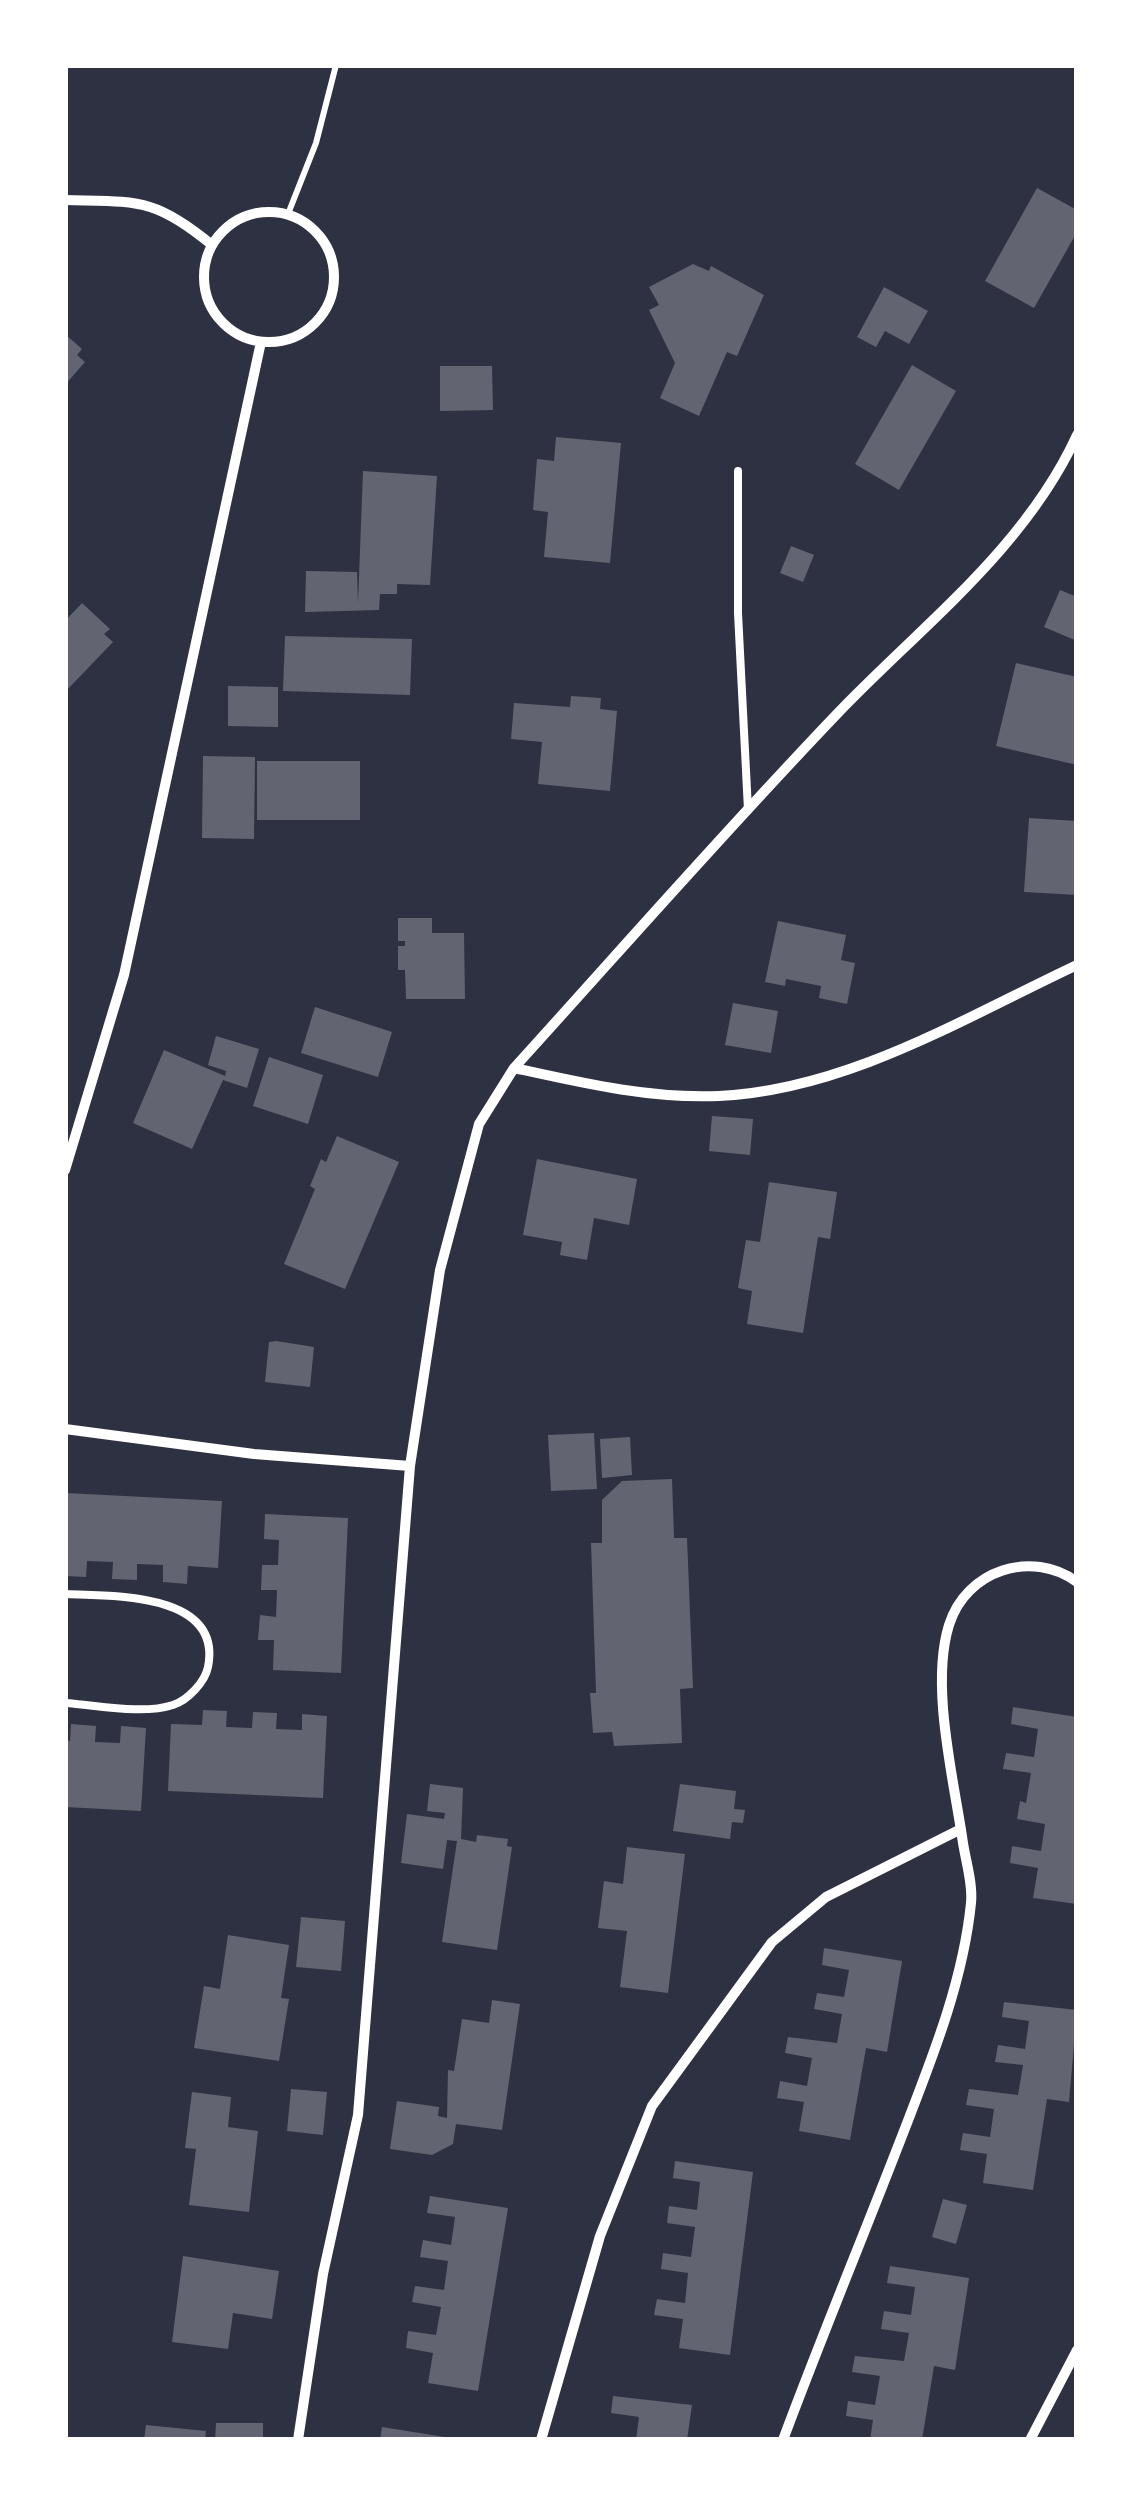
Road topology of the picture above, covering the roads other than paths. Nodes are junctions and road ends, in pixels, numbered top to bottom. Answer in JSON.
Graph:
{"nodes":[{"id":1,"x":65,"y":200,"type":"edge"},
{"id":2,"x":212,"y":245,"type":"junction"},
{"id":3,"x":261,"y":342,"type":"junction"},
{"id":4,"x":1077,"y":435,"type":"edge"},
{"id":5,"x":738,"y":471,"type":"dead end"},
{"id":6,"x":748,"y":810,"type":"junction"},
{"id":7,"x":1077,"y":964,"type":"edge"},
{"id":8,"x":514,"y":1068,"type":"junction"},
{"id":9,"x":65,"y":1170,"type":"edge"},
{"id":10,"x":65,"y":1429,"type":"edge"},
{"id":11,"x":410,"y":1466,"type":"junction"},
{"id":12,"x":1077,"y":1582,"type":"edge"},
{"id":13,"x":65,"y":1594,"type":"edge"},
{"id":14,"x":65,"y":1703,"type":"edge"},
{"id":15,"x":961,"y":1829,"type":"junction"},
{"id":16,"x":1077,"y":2350,"type":"edge"},
{"id":17,"x":298,"y":2440,"type":"edge"},
{"id":18,"x":542,"y":2440,"type":"edge"},
{"id":19,"x":783,"y":2440,"type":"edge"},
{"id":20,"x":1030,"y":2440,"type":"edge"}],
"edges":[{"from":1,"to":2,"type":"street"},
{"from":2,"to":3,"type":"street"},
{"from":2,"to":3,"type":"street"},
{"from":3,"to":9,"type":"street"},
{"from":4,"to":6,"type":"street"},
{"from":5,"to":6,"type":"lane"},
{"from":6,"to":8,"type":"street"},
{"from":7,"to":8,"type":"street"},
{"from":8,"to":11,"type":"street"},
{"from":10,"to":11,"type":"street"},
{"from":11,"to":17,"type":"street"},
{"from":12,"to":15,"type":"street"},
{"from":13,"to":14,"type":"lane"},
{"from":15,"to":18,"type":"street"},
{"from":15,"to":19,"type":"street"},
{"from":16,"to":20,"type":"street"}]}
